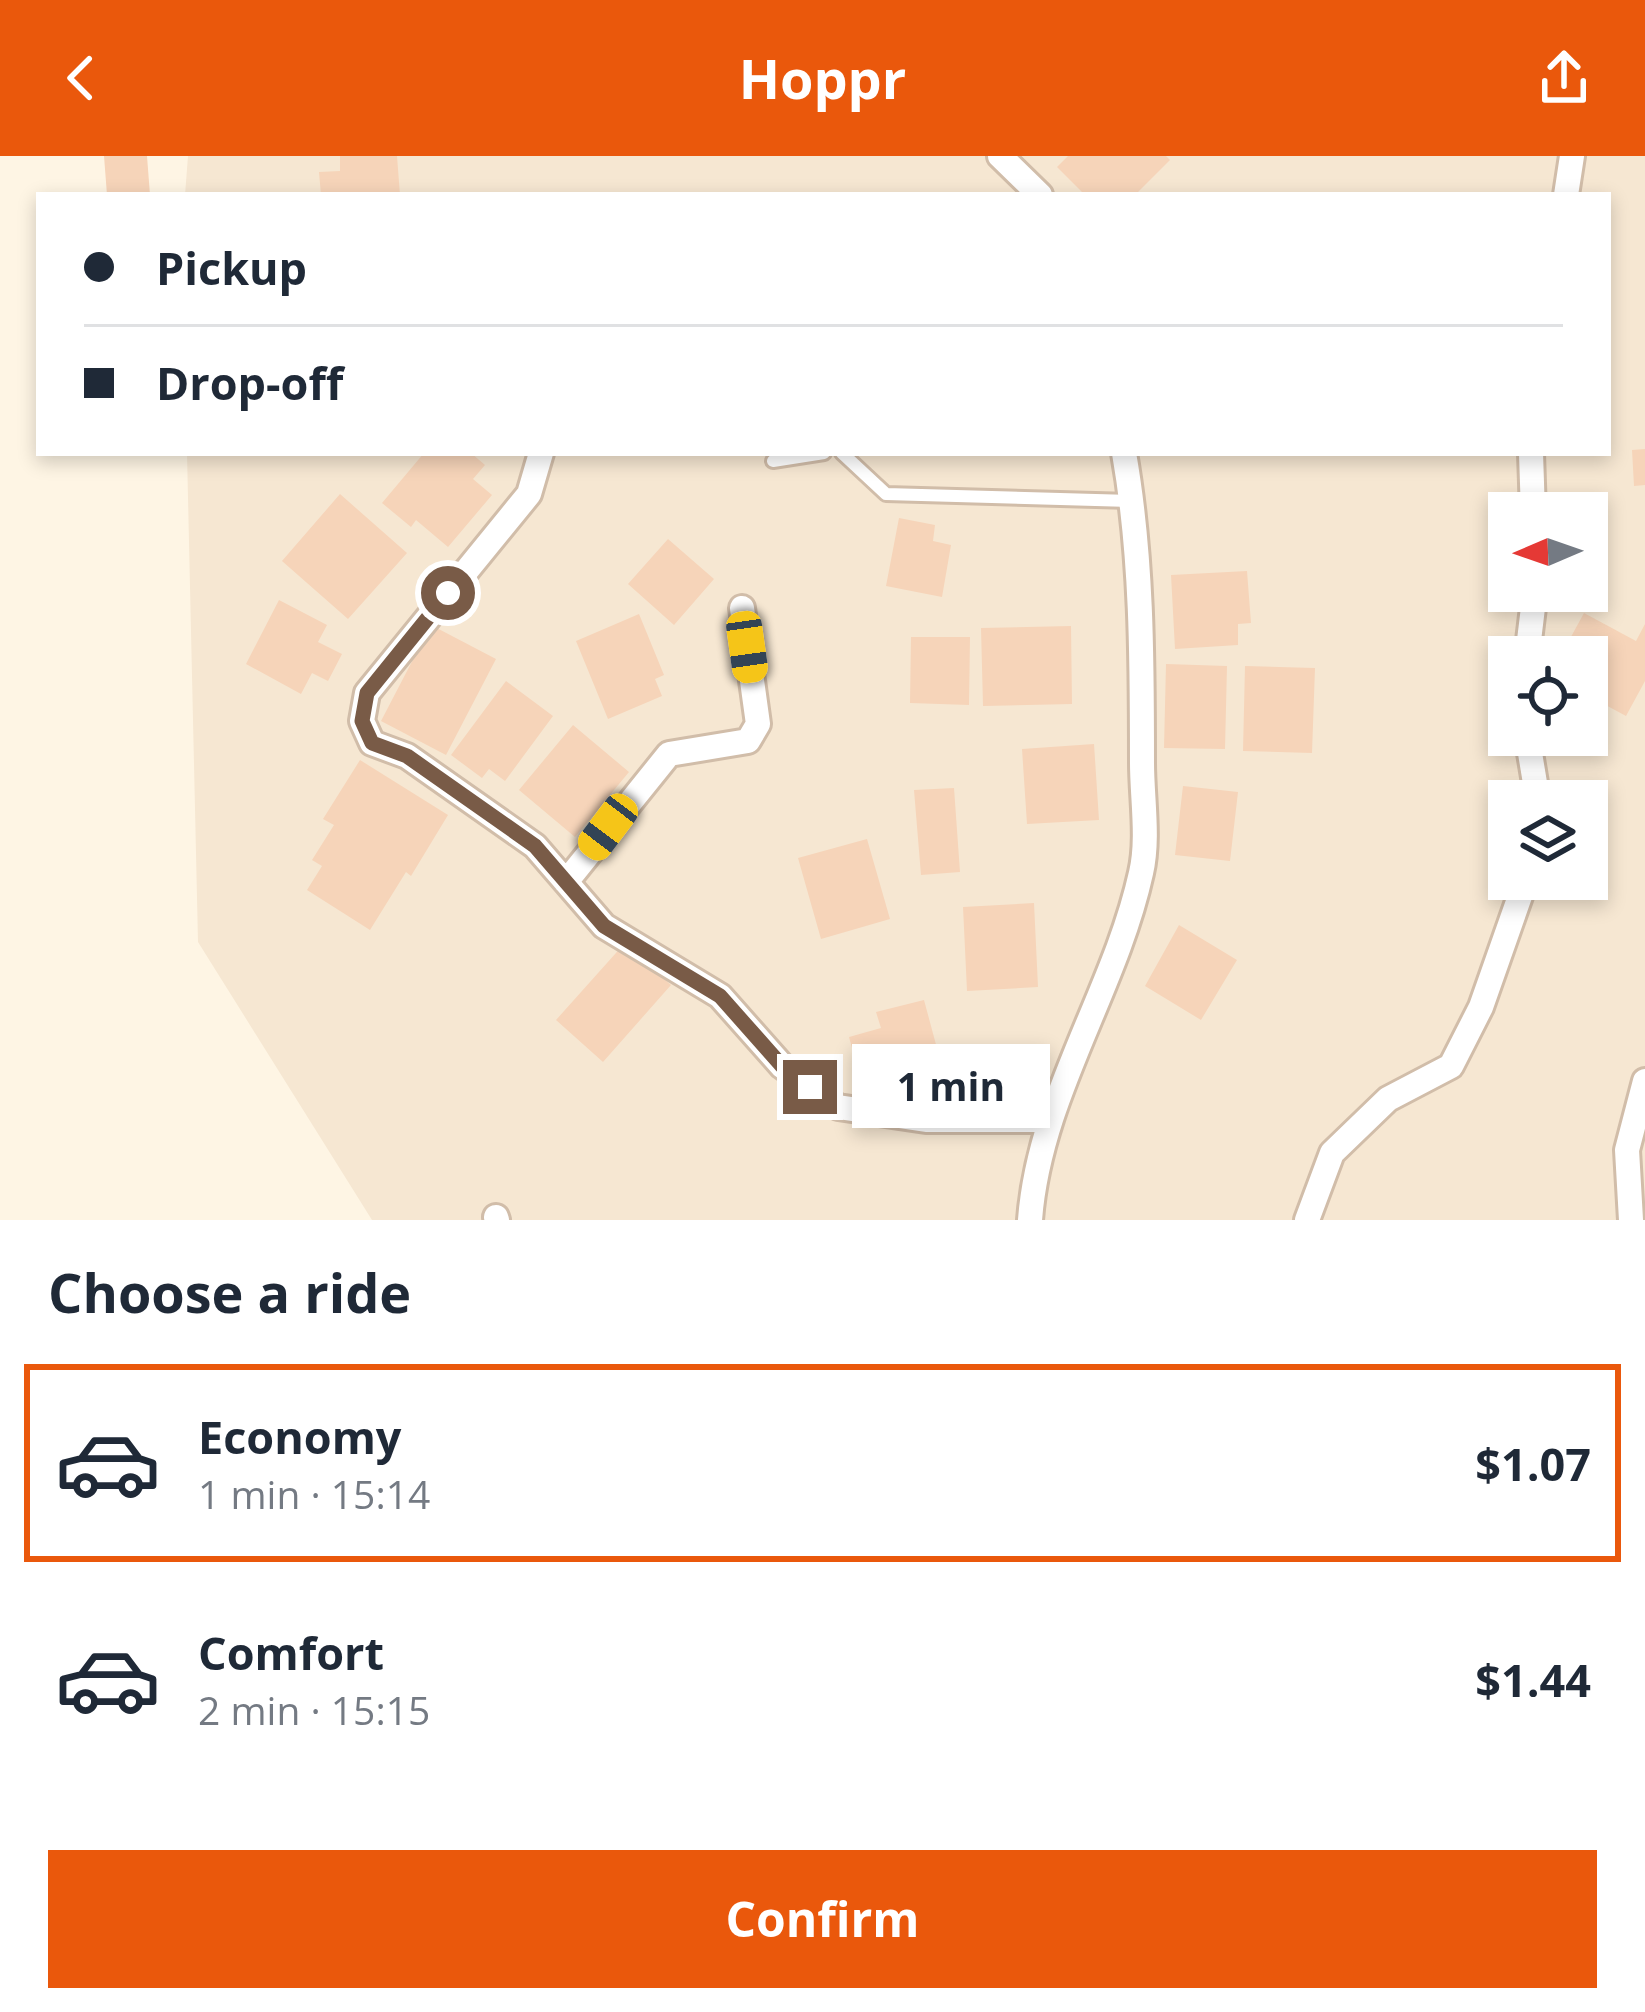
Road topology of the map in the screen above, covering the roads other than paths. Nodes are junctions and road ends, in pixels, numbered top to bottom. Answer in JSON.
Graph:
{"nodes":[{"id":1,"x":1000,"y":156,"type":"edge"},
{"id":2,"x":1572,"y":156,"type":"edge"},
{"id":3,"x":1037,"y":192,"type":"edge"},
{"id":4,"x":1566,"y":192,"type":"edge"},
{"id":5,"x":540,"y":456,"type":"edge"},
{"id":6,"x":805,"y":456,"type":"edge"},
{"id":7,"x":845,"y":456,"type":"edge"},
{"id":8,"x":1124,"y":456,"type":"edge"},
{"id":9,"x":1531,"y":456,"type":"edge"},
{"id":10,"x":773,"y":461,"type":"dead end"},
{"id":11,"x":1532,"y":492,"type":"edge"},
{"id":12,"x":1132,"y":501,"type":"junction"},
{"id":13,"x":742,"y":608,"type":"dead end"},
{"id":14,"x":566,"y":882,"type":"junction"},
{"id":15,"x":1519,"y":900,"type":"edge"},
{"id":16,"x":1645,"y":1081,"type":"edge"},
{"id":17,"x":1050,"y":1120,"type":"junction"},
{"id":18,"x":1030,"y":1220,"type":"edge"},
{"id":19,"x":1306,"y":1220,"type":"edge"},
{"id":20,"x":1631,"y":1220,"type":"edge"}],
"edges":[{"from":1,"to":3,"type":"street"},
{"from":2,"to":4,"type":"street"},
{"from":5,"to":14,"type":"street"},
{"from":6,"to":10,"type":"lane"},
{"from":7,"to":12,"type":"lane"},
{"from":8,"to":12,"type":"street"},
{"from":9,"to":11,"type":"street"},
{"from":12,"to":17,"type":"street"},
{"from":13,"to":14,"type":"street"},
{"from":14,"to":17,"type":"street"},
{"from":15,"to":19,"type":"street"},
{"from":16,"to":20,"type":"street"},
{"from":17,"to":18,"type":"street"}]}
